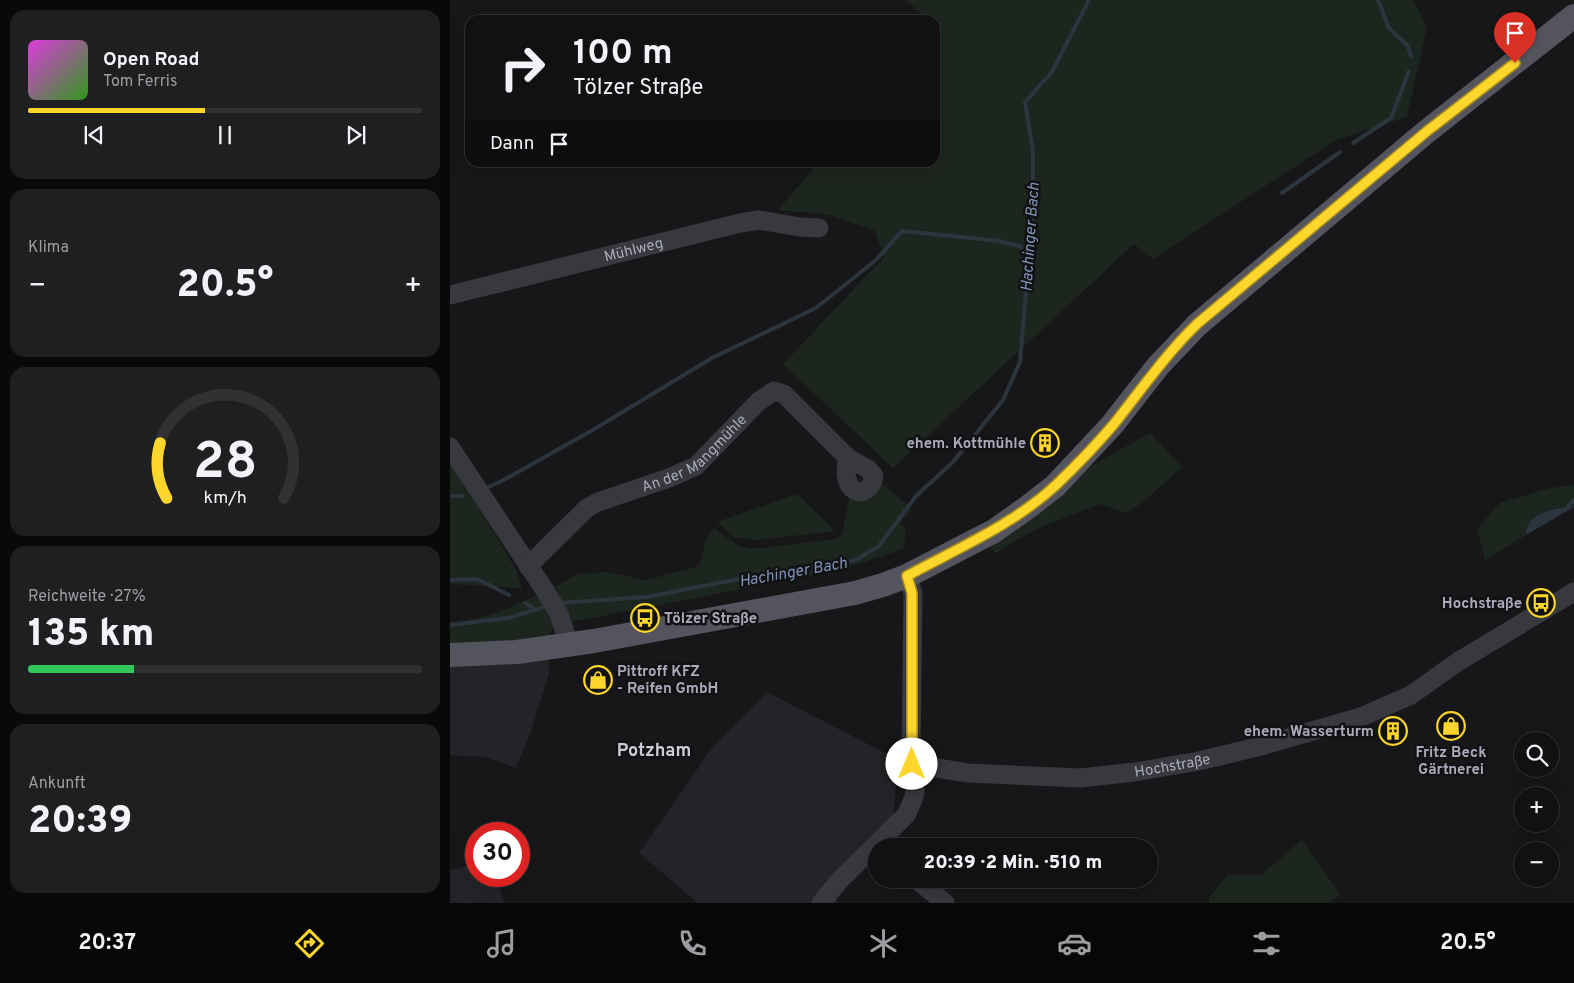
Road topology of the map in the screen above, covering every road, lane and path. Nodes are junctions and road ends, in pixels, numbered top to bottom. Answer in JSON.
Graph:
{"nodes":[{"id":1,"x":1574,"y":16,"type":"edge"},
{"id":2,"x":818,"y":228,"type":"dead end"},
{"id":3,"x":450,"y":295,"type":"edge"},
{"id":4,"x":450,"y":447,"type":"edge"},
{"id":5,"x":848,"y":458,"type":"dead end"},
{"id":6,"x":528,"y":566,"type":"junction"},
{"id":7,"x":907,"y":576,"type":"junction"},
{"id":8,"x":1574,"y":592,"type":"edge"},
{"id":9,"x":569,"y":645,"type":"junction"},
{"id":10,"x":450,"y":656,"type":"edge"},
{"id":11,"x":912,"y":771,"type":"junction"},
{"id":12,"x":883,"y":838,"type":"edge"},
{"id":13,"x":868,"y":854,"type":"edge"},
{"id":14,"x":927,"y":888,"type":"edge"},
{"id":15,"x":821,"y":903,"type":"edge"},
{"id":16,"x":946,"y":903,"type":"edge"}],
"edges":[{"from":1,"to":7,"type":"main road"},
{"from":2,"to":3,"type":"street","name":"Mühlweg"},
{"from":4,"to":6,"type":"street"},
{"from":5,"to":6,"type":"street","name":"An der Mangmühle"},
{"from":6,"to":9,"type":"street"},
{"from":7,"to":9,"type":"main road"},
{"from":7,"to":11,"type":"street"},
{"from":8,"to":11,"type":"street","name":"Hochstraße"},
{"from":9,"to":10,"type":"main road"},
{"from":11,"to":12,"type":"street"},
{"from":13,"to":15,"type":"street"},
{"from":14,"to":16,"type":"street"}]}
